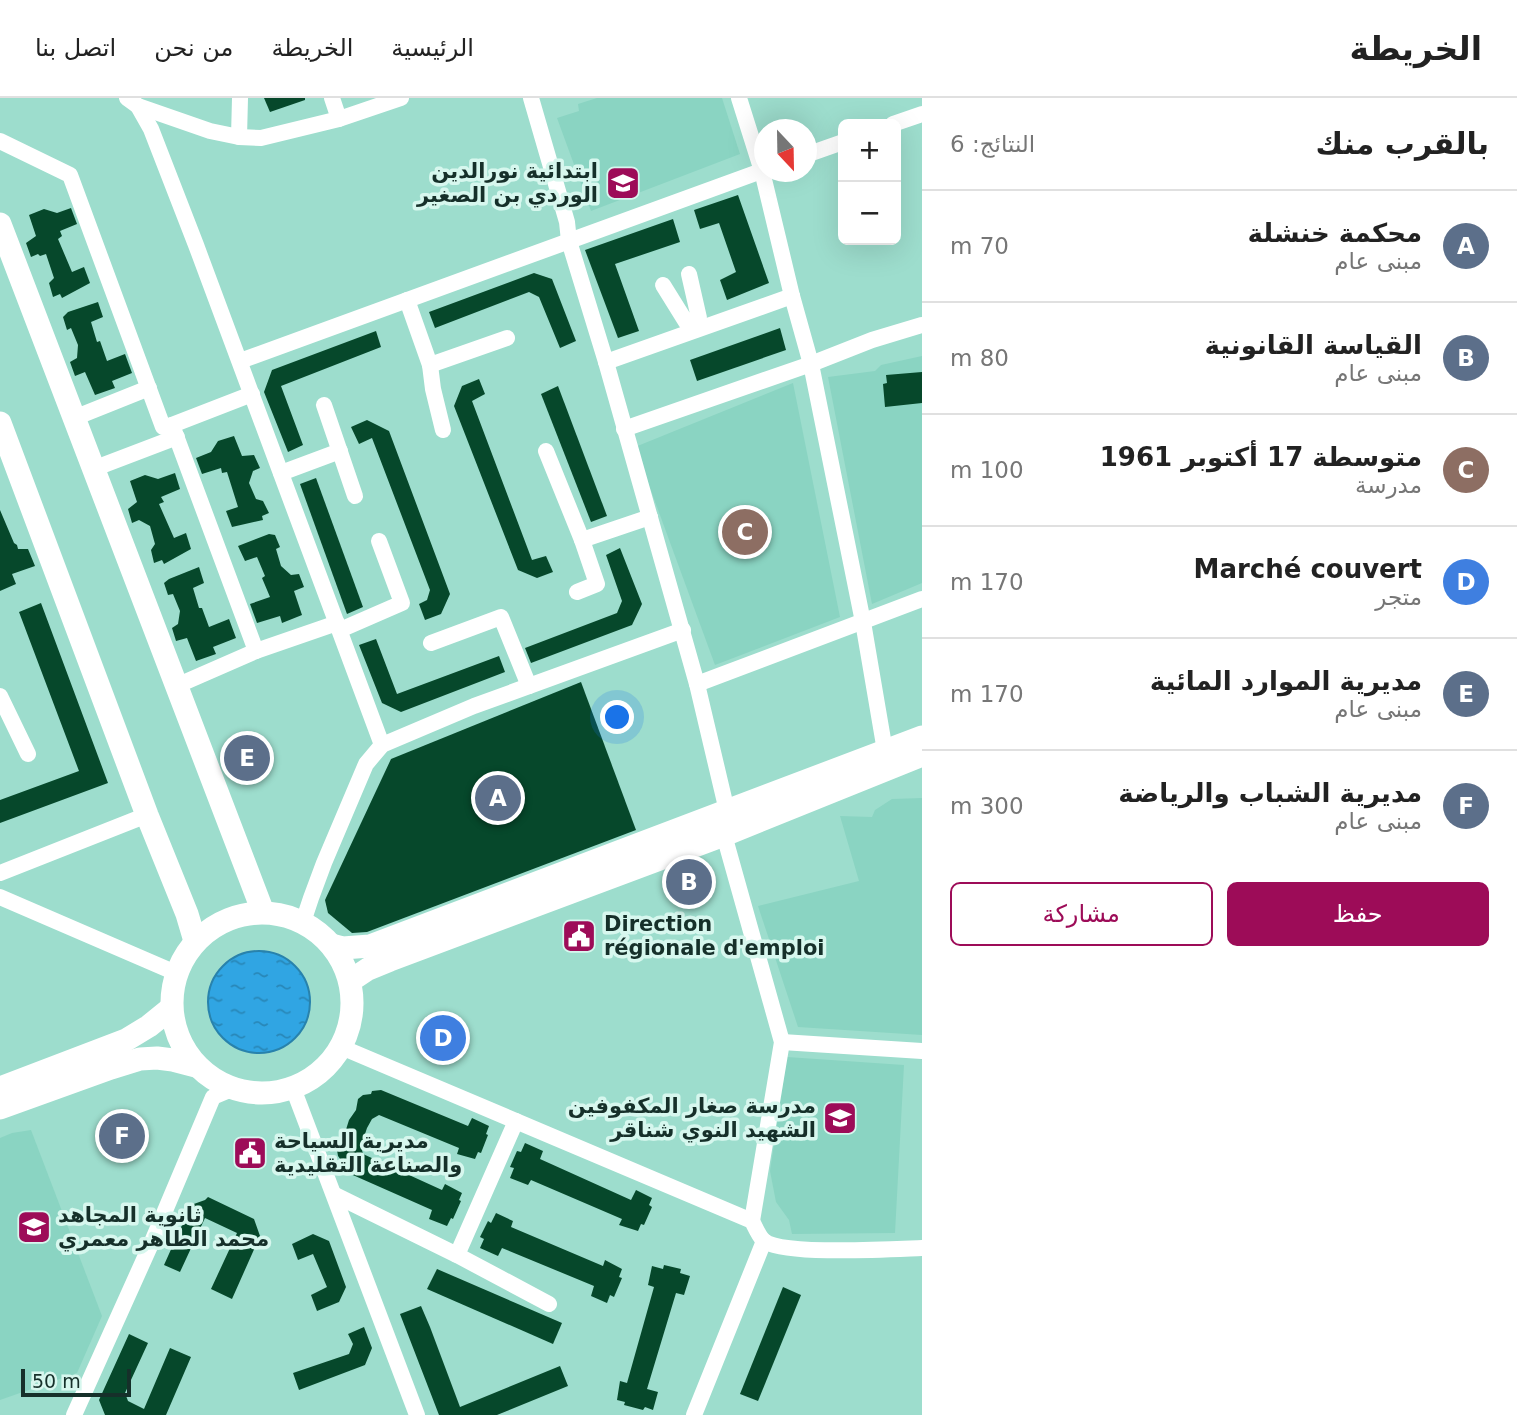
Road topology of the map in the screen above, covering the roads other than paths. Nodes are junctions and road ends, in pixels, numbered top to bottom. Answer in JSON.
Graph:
{"nodes":[{"id":1,"x":240,"y":98,"type":"edge"},
{"id":2,"x":332,"y":98,"type":"edge"},
{"id":3,"x":401,"y":98,"type":"edge"},
{"id":4,"x":531,"y":98,"type":"edge"},
{"id":5,"x":739,"y":98,"type":"edge"},
{"id":6,"x":133,"y":102,"type":"edge"},
{"id":7,"x":922,"y":114,"type":"edge"},
{"id":8,"x":339,"y":119,"type":"junction"},
{"id":9,"x":901,"y":121,"type":"edge"},
{"id":10,"x":239,"y":137,"type":"junction"},
{"id":11,"x":0,"y":141,"type":"edge"},
{"id":12,"x":754,"y":144,"type":"edge"},
{"id":13,"x":838,"y":144,"type":"edge"},
{"id":14,"x":817,"y":151,"type":"edge"},
{"id":15,"x":754,"y":174,"type":"edge"},
{"id":16,"x":766,"y":182,"type":"edge"},
{"id":17,"x":0,"y":224,"type":"edge"},
{"id":18,"x":569,"y":241,"type":"junction"},
{"id":19,"x":689,"y":274,"type":"dead end"},
{"id":20,"x":663,"y":285,"type":"dead end"},
{"id":21,"x":792,"y":296,"type":"junction"},
{"id":22,"x":407,"y":300,"type":"junction"},
{"id":23,"x":694,"y":325,"type":"junction"},
{"id":24,"x":922,"y":325,"type":"edge"},
{"id":25,"x":507,"y":338,"type":"dead end"},
{"id":26,"x":240,"y":361,"type":"junction"},
{"id":27,"x":606,"y":362,"type":"junction"},
{"id":28,"x":811,"y":364,"type":"junction"},
{"id":29,"x":430,"y":365,"type":"junction"},
{"id":30,"x":149,"y":388,"type":"junction"},
{"id":31,"x":252,"y":394,"type":"junction"},
{"id":32,"x":324,"y":405,"type":"dead end"},
{"id":33,"x":74,"y":418,"type":"junction"},
{"id":34,"x":0,"y":423,"type":"edge"},
{"id":35,"x":443,"y":429,"type":"dead end"},
{"id":36,"x":624,"y":429,"type":"junction"},
{"id":37,"x":170,"y":432,"type":"junction"},
{"id":38,"x":340,"y":451,"type":"junction"},
{"id":39,"x":546,"y":451,"type":"dead end"},
{"id":40,"x":93,"y":469,"type":"junction"},
{"id":41,"x":281,"y":473,"type":"junction"},
{"id":42,"x":355,"y":496,"type":"dead end"},
{"id":43,"x":650,"y":517,"type":"junction"},
{"id":44,"x":582,"y":540,"type":"junction"},
{"id":45,"x":379,"y":541,"type":"dead end"},
{"id":46,"x":577,"y":592,"type":"dead end"},
{"id":47,"x":922,"y":599,"type":"edge"},
{"id":48,"x":863,"y":622,"type":"junction"},
{"id":49,"x":338,"y":627,"type":"junction"},
{"id":50,"x":683,"y":630,"type":"junction"},
{"id":51,"x":431,"y":643,"type":"dead end"},
{"id":52,"x":256,"y":651,"type":"junction"},
{"id":53,"x":697,"y":684,"type":"junction"},
{"id":54,"x":529,"y":685,"type":"junction"},
{"id":55,"x":176,"y":686,"type":"junction"},
{"id":56,"x":0,"y":696,"type":"edge"},
{"id":57,"x":922,"y":737,"type":"edge"},
{"id":58,"x":382,"y":746,"type":"junction"},
{"id":59,"x":885,"y":751,"type":"junction"},
{"id":60,"x":28,"y":754,"type":"dead end"},
{"id":61,"x":922,"y":755,"type":"edge"},
{"id":62,"x":727,"y":811,"type":"junction"},
{"id":63,"x":147,"y":815,"type":"junction"},
{"id":64,"x":724,"y":835,"type":"junction"},
{"id":65,"x":0,"y":873,"type":"edge"},
{"id":66,"x":0,"y":897,"type":"edge"},
{"id":67,"x":263,"y":912,"type":"junction"},
{"id":68,"x":303,"y":922,"type":"junction"},
{"id":69,"x":195,"y":941,"type":"junction"},
{"id":70,"x":332,"y":945,"type":"junction"},
{"id":71,"x":176,"y":973,"type":"junction"},
{"id":72,"x":350,"y":981,"type":"junction"},
{"id":73,"x":170,"y":1009,"type":"junction"},
{"id":74,"x":782,"y":1042,"type":"junction"},
{"id":75,"x":341,"y":1047,"type":"junction"},
{"id":76,"x":922,"y":1051,"type":"edge"},
{"id":77,"x":196,"y":1066,"type":"junction"},
{"id":78,"x":0,"y":1088,"type":"edge"},
{"id":79,"x":293,"y":1088,"type":"junction"},
{"id":80,"x":232,"y":1089,"type":"junction"},
{"id":81,"x":0,"y":1108,"type":"edge"},
{"id":82,"x":516,"y":1121,"type":"junction"},
{"id":83,"x":335,"y":1195,"type":"junction"},
{"id":84,"x":752,"y":1221,"type":"junction"},
{"id":85,"x":764,"y":1241,"type":"junction"},
{"id":86,"x":922,"y":1248,"type":"edge"},
{"id":87,"x":457,"y":1255,"type":"junction"},
{"id":88,"x":549,"y":1304,"type":"dead end"},
{"id":89,"x":75,"y":1415,"type":"edge"},
{"id":90,"x":417,"y":1415,"type":"edge"},
{"id":91,"x":694,"y":1415,"type":"edge"}],
"edges":[{"from":1,"to":10,"type":"street"},
{"from":2,"to":8,"type":"street"},
{"from":3,"to":8,"type":"street"},
{"from":4,"to":18,"type":"street"},
{"from":5,"to":12,"type":"street"},
{"from":6,"to":10,"type":"street"},
{"from":6,"to":26,"type":"street"},
{"from":7,"to":9,"type":"street"},
{"from":8,"to":10,"type":"street"},
{"from":11,"to":30,"type":"street"},
{"from":13,"to":14,"type":"street"},
{"from":15,"to":18,"type":"street"},
{"from":16,"to":21,"type":"street"},
{"from":17,"to":33,"type":"main road"},
{"from":18,"to":22,"type":"street"},
{"from":18,"to":27,"type":"street"},
{"from":19,"to":23,"type":"street"},
{"from":20,"to":23,"type":"street"},
{"from":21,"to":23,"type":"street"},
{"from":21,"to":28,"type":"street"},
{"from":22,"to":26,"type":"street"},
{"from":22,"to":29,"type":"street"},
{"from":23,"to":27,"type":"street"},
{"from":24,"to":28,"type":"street"},
{"from":25,"to":29,"type":"street"},
{"from":26,"to":31,"type":"street"},
{"from":27,"to":36,"type":"street"},
{"from":28,"to":36,"type":"street"},
{"from":28,"to":48,"type":"street"},
{"from":29,"to":35,"type":"street"},
{"from":30,"to":33,"type":"street"},
{"from":30,"to":37,"type":"street"},
{"from":31,"to":37,"type":"street"},
{"from":31,"to":41,"type":"street"},
{"from":32,"to":38,"type":"street"},
{"from":33,"to":40,"type":"main road"},
{"from":34,"to":63,"type":"main road"},
{"from":36,"to":43,"type":"street"},
{"from":37,"to":40,"type":"street"},
{"from":37,"to":52,"type":"street"},
{"from":38,"to":41,"type":"street"},
{"from":38,"to":42,"type":"street"},
{"from":39,"to":44,"type":"street"},
{"from":40,"to":55,"type":"main road"},
{"from":41,"to":49,"type":"street"},
{"from":43,"to":44,"type":"street"},
{"from":43,"to":50,"type":"street"},
{"from":44,"to":46,"type":"street"},
{"from":45,"to":49,"type":"street"},
{"from":47,"to":48,"type":"street"},
{"from":48,"to":53,"type":"street"},
{"from":48,"to":59,"type":"street"},
{"from":49,"to":52,"type":"street"},
{"from":49,"to":58,"type":"street"},
{"from":50,"to":53,"type":"street"},
{"from":50,"to":54,"type":"street"},
{"from":51,"to":54,"type":"street"},
{"from":52,"to":55,"type":"street"},
{"from":53,"to":62,"type":"street"},
{"from":54,"to":58,"type":"street"},
{"from":55,"to":67,"type":"main road"},
{"from":56,"to":60,"type":"street"},
{"from":57,"to":59,"type":"main road"},
{"from":58,"to":68,"type":"street"},
{"from":59,"to":62,"type":"main road"},
{"from":61,"to":64,"type":"main road"},
{"from":62,"to":64,"type":"street"},
{"from":62,"to":70,"type":"main road"},
{"from":63,"to":65,"type":"street"},
{"from":63,"to":69,"type":"main road"},
{"from":64,"to":72,"type":"main road"},
{"from":64,"to":74,"type":"street"},
{"from":66,"to":71,"type":"street"},
{"from":67,"to":68,"type":"main road"},
{"from":67,"to":69,"type":"main road"},
{"from":68,"to":70,"type":"main road"},
{"from":69,"to":71,"type":"main road"},
{"from":70,"to":72,"type":"main road"},
{"from":71,"to":73,"type":"main road"},
{"from":72,"to":75,"type":"main road"},
{"from":73,"to":77,"type":"main road"},
{"from":73,"to":78,"type":"main road"},
{"from":74,"to":76,"type":"street"},
{"from":74,"to":84,"type":"street"},
{"from":75,"to":79,"type":"main road"},
{"from":75,"to":82,"type":"street"},
{"from":77,"to":80,"type":"main road"},
{"from":77,"to":81,"type":"main road"},
{"from":79,"to":80,"type":"main road"},
{"from":79,"to":83,"type":"street"},
{"from":80,"to":89,"type":"street"},
{"from":82,"to":84,"type":"street"},
{"from":82,"to":87,"type":"street"},
{"from":83,"to":87,"type":"street"},
{"from":83,"to":90,"type":"street"},
{"from":84,"to":85,"type":"street"},
{"from":85,"to":86,"type":"street"},
{"from":85,"to":91,"type":"street"},
{"from":87,"to":88,"type":"street"}]}
